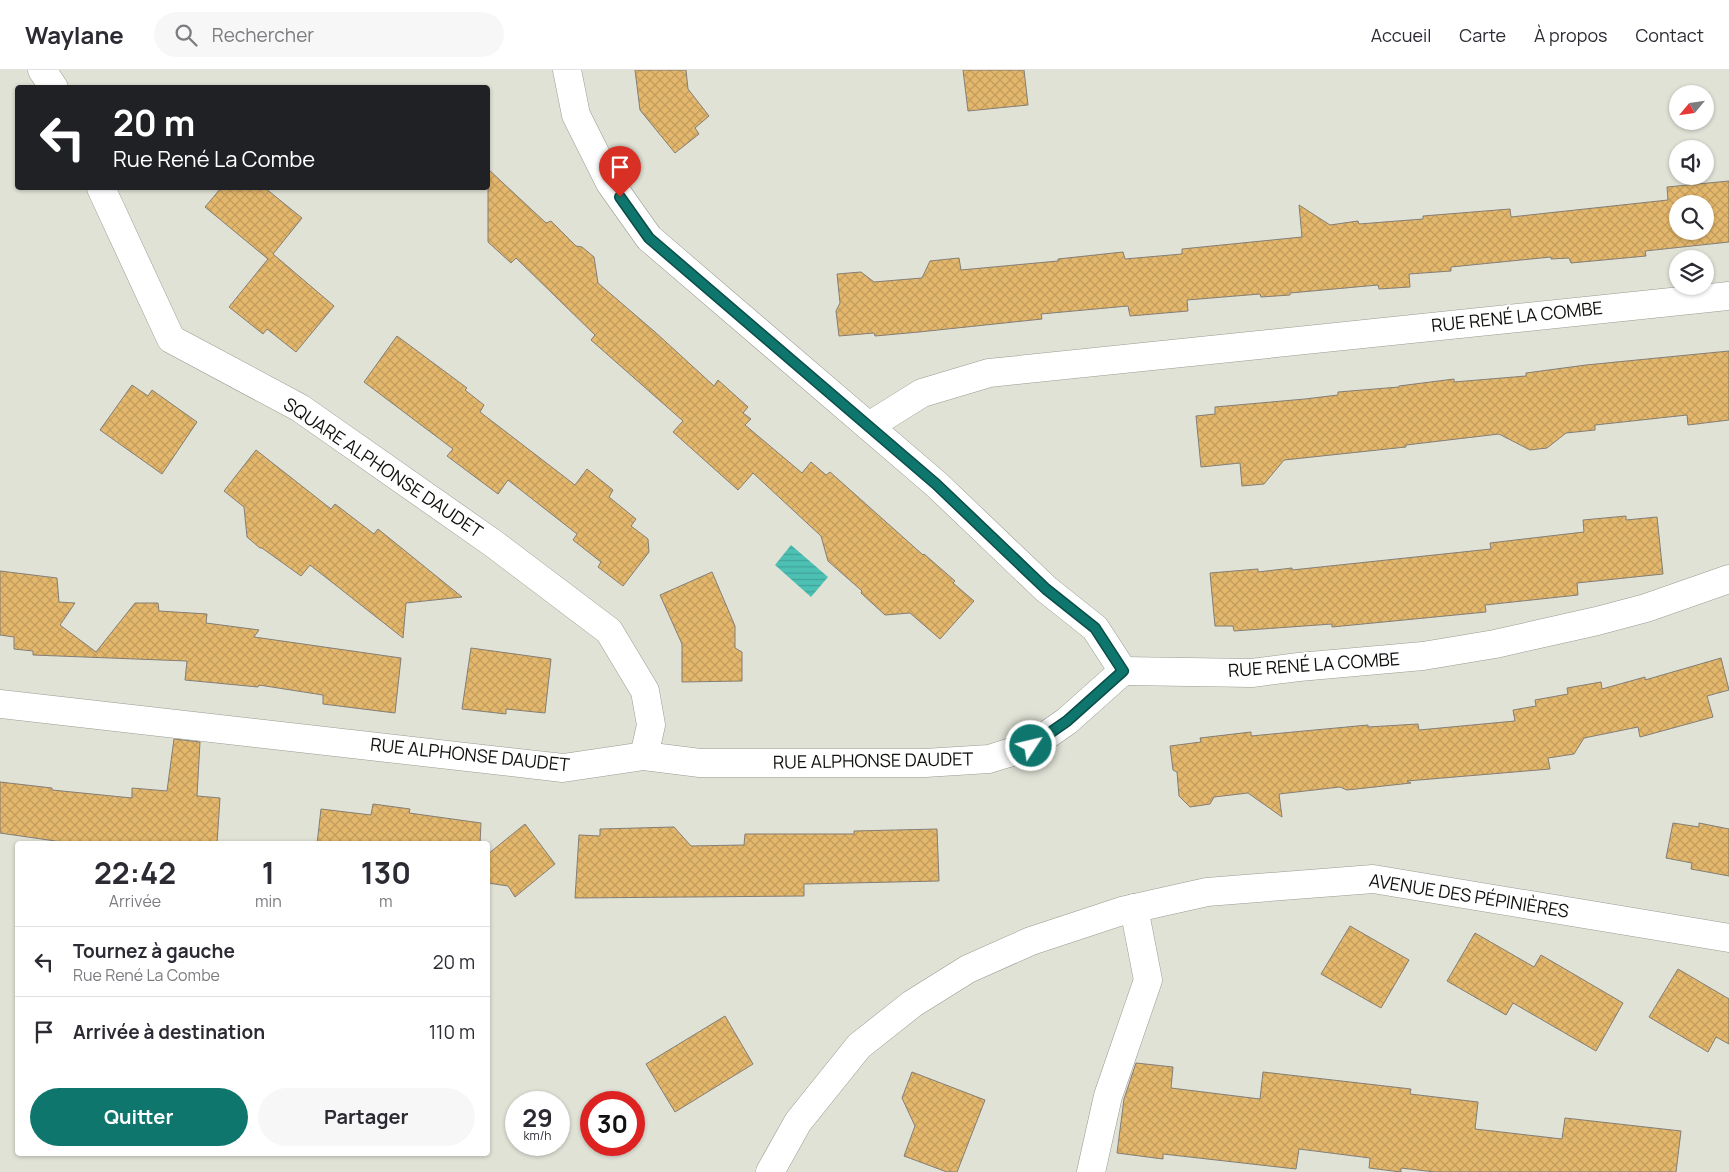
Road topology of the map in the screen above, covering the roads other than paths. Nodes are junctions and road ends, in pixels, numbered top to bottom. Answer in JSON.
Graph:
{"nodes":[{"id":1,"x":42,"y":70,"type":"edge"},
{"id":2,"x":567,"y":70,"type":"edge"},
{"id":3,"x":52,"y":85,"type":"edge"},
{"id":4,"x":102,"y":190,"type":"edge"},
{"id":5,"x":1729,"y":296,"type":"edge"},
{"id":6,"x":869,"y":426,"type":"junction"},
{"id":7,"x":1729,"y":579,"type":"edge"},
{"id":8,"x":1123,"y":671,"type":"junction"},
{"id":9,"x":0,"y":704,"type":"edge"},
{"id":10,"x":644,"y":756,"type":"junction"},
{"id":11,"x":1134,"y":908,"type":"junction"},
{"id":12,"x":1729,"y":938,"type":"edge"},
{"id":13,"x":770,"y":1172,"type":"edge"},
{"id":14,"x":1091,"y":1172,"type":"edge"}],
"edges":[{"from":1,"to":3,"type":"street"},
{"from":2,"to":6,"type":"street"},
{"from":4,"to":10,"type":"street","name":"SQUARE ALPHONSE DAUDET"},
{"from":5,"to":6,"type":"street","name":"RUE RENÉ LA COMBE"},
{"from":6,"to":8,"type":"street"},
{"from":7,"to":8,"type":"street","name":"RUE RENÉ LA COMBE"},
{"from":8,"to":10,"type":"street","name":"RUE ALPHONSE DAUDET"},
{"from":9,"to":10,"type":"street","name":"RUE ALPHONSE DAUDET"},
{"from":11,"to":12,"type":"street","name":"AVENUE DES PÉPINIÈRES"},
{"from":11,"to":13,"type":"street","name":"AVENUE DES PÉPINIÈRES"},
{"from":11,"to":14,"type":"street"}]}
